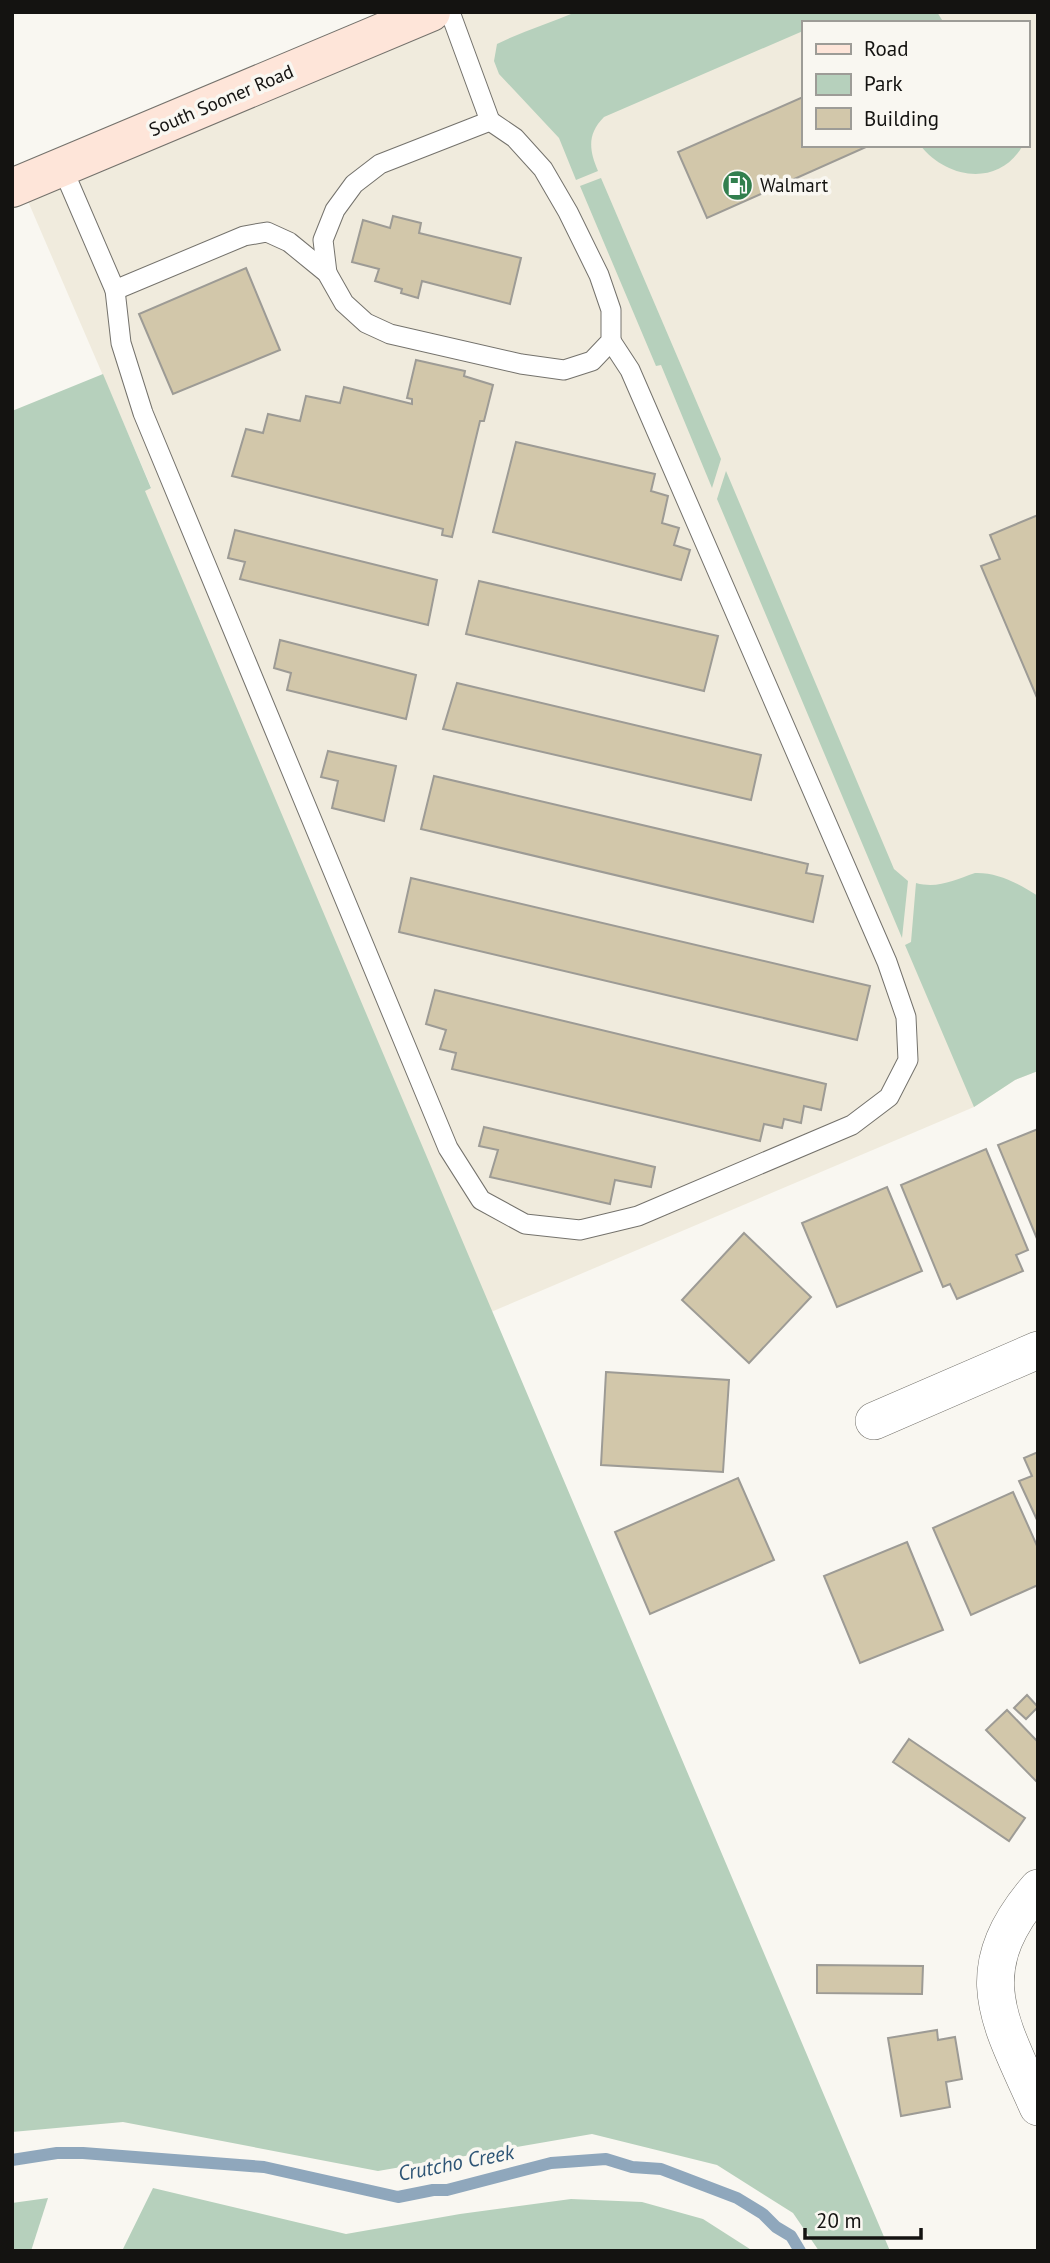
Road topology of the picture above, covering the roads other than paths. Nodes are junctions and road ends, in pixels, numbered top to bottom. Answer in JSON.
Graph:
{"nodes":[{"id":1,"x":431,"y":12,"type":"edge"},
{"id":2,"x":450,"y":12,"type":"edge"},
{"id":3,"x":490,"y":121,"type":"junction"},
{"id":4,"x":62,"y":167,"type":"junction"},
{"id":5,"x":12,"y":188,"type":"edge"},
{"id":6,"x":327,"y":274,"type":"junction"},
{"id":7,"x":114,"y":290,"type":"junction"},
{"id":8,"x":611,"y":341,"type":"junction"},
{"id":9,"x":1038,"y":1350,"type":"edge"},
{"id":10,"x":874,"y":1420,"type":"dead end"},
{"id":11,"x":1038,"y":1888,"type":"edge"},
{"id":12,"x":1038,"y":2106,"type":"edge"}],
"edges":[{"from":1,"to":4,"type":"main road","name":"South Sooner Road"},
{"from":2,"to":3,"type":"lane"},
{"from":3,"to":6,"type":"lane"},
{"from":3,"to":8,"type":"lane"},
{"from":4,"to":5,"type":"main road","name":"South Sooner Road"},
{"from":4,"to":7,"type":"lane"},
{"from":6,"to":7,"type":"lane"},
{"from":6,"to":8,"type":"lane"},
{"from":7,"to":8,"type":"lane"},
{"from":9,"to":10,"type":"street"},
{"from":11,"to":12,"type":"street"}]}
